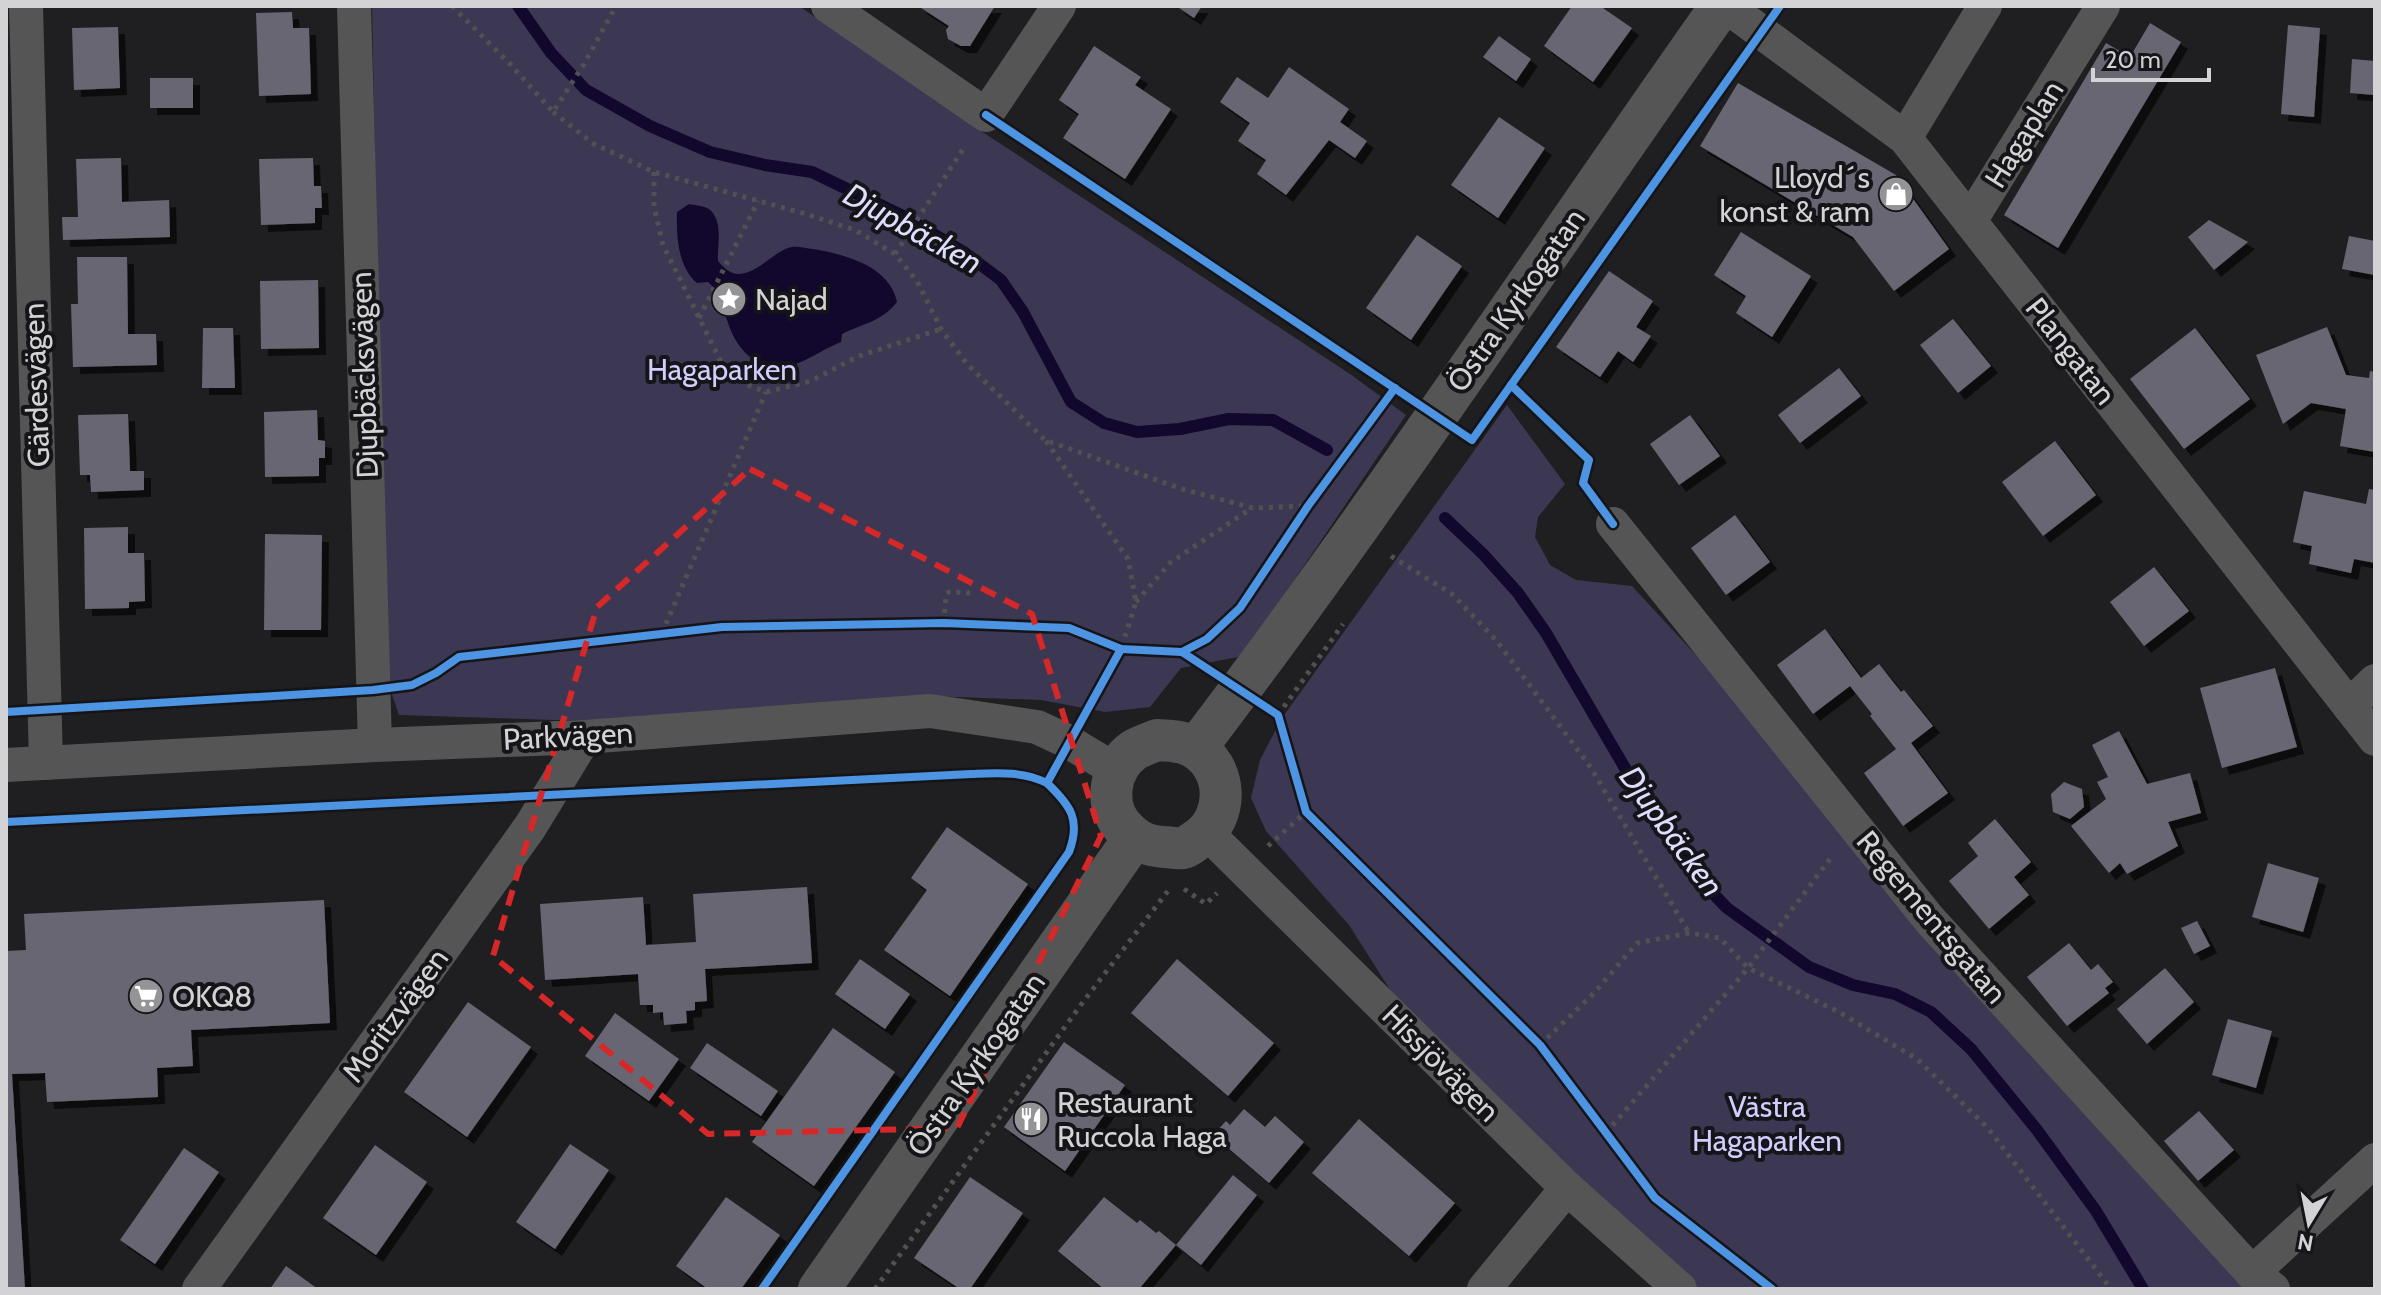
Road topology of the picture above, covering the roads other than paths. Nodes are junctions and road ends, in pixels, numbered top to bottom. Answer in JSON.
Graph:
{"nodes":[{"id":1,"x":26,"y":6,"type":"edge"},
{"id":2,"x":354,"y":6,"type":"edge"},
{"id":3,"x":828,"y":6,"type":"edge"},
{"id":4,"x":1059,"y":6,"type":"edge"},
{"id":5,"x":1723,"y":6,"type":"edge"},
{"id":6,"x":1985,"y":6,"type":"edge"},
{"id":7,"x":2103,"y":6,"type":"edge"},
{"id":8,"x":1905,"y":138,"type":"junction"},
{"id":9,"x":1970,"y":221,"type":"junction"},
{"id":10,"x":1613,"y":524,"type":"dead end"},
{"id":11,"x":2375,"y":681,"type":"edge"},
{"id":12,"x":2349,"y":706,"type":"junction"},
{"id":13,"x":585,"y":737,"type":"junction"},
{"id":14,"x":2375,"y":739,"type":"edge"},
{"id":15,"x":375,"y":745,"type":"junction"},
{"id":16,"x":1196,"y":748,"type":"junction"},
{"id":17,"x":46,"y":763,"type":"junction"},
{"id":18,"x":6,"y":765,"type":"edge"},
{"id":19,"x":1117,"y":771,"type":"junction"},
{"id":20,"x":1207,"y":833,"type":"junction"},
{"id":21,"x":1134,"y":838,"type":"junction"},
{"id":22,"x":2375,"y":1160,"type":"edge"},
{"id":23,"x":1567,"y":1188,"type":"junction"},
{"id":24,"x":2262,"y":1281,"type":"edge"},
{"id":25,"x":199,"y":1289,"type":"edge"},
{"id":26,"x":819,"y":1289,"type":"edge"},
{"id":27,"x":1484,"y":1289,"type":"edge"},
{"id":28,"x":1680,"y":1289,"type":"edge"}],
"edges":[{"from":1,"to":17,"type":"street","name":"Gärdesvägen"},
{"from":2,"to":15,"type":"street","name":"Djupbäcksvägen"},
{"from":3,"to":4,"type":"street"},
{"from":5,"to":8,"type":"street","name":"Plangatan"},
{"from":5,"to":16,"type":"street","name":"Östra Kyrkogatan"},
{"from":6,"to":8,"type":"street"},
{"from":7,"to":9,"type":"street","name":"Hagaplan"},
{"from":8,"to":9,"type":"street","name":"Plangatan"},
{"from":9,"to":12,"type":"street","name":"Plangatan"},
{"from":10,"to":24,"type":"street","name":"Regementsgatan"},
{"from":11,"to":12,"type":"street"},
{"from":12,"to":14,"type":"street","name":"Plangatan"},
{"from":13,"to":15,"type":"street","name":"Parkvägen"},
{"from":13,"to":19,"type":"street","name":"Parkvägen"},
{"from":13,"to":25,"type":"street","name":"Moritzvägen"},
{"from":15,"to":17,"type":"street","name":"Parkvägen"},
{"from":16,"to":19,"type":"street"},
{"from":16,"to":20,"type":"street"},
{"from":17,"to":18,"type":"street","name":"Parkvägen"},
{"from":19,"to":21,"type":"street"},
{"from":20,"to":21,"type":"street"},
{"from":20,"to":23,"type":"street","name":"Hissjövägen"},
{"from":21,"to":26,"type":"street","name":"Östra Kyrkogatan"},
{"from":22,"to":24,"type":"street"},
{"from":23,"to":27,"type":"street"},
{"from":23,"to":28,"type":"street","name":"Hissjövägen"}]}
